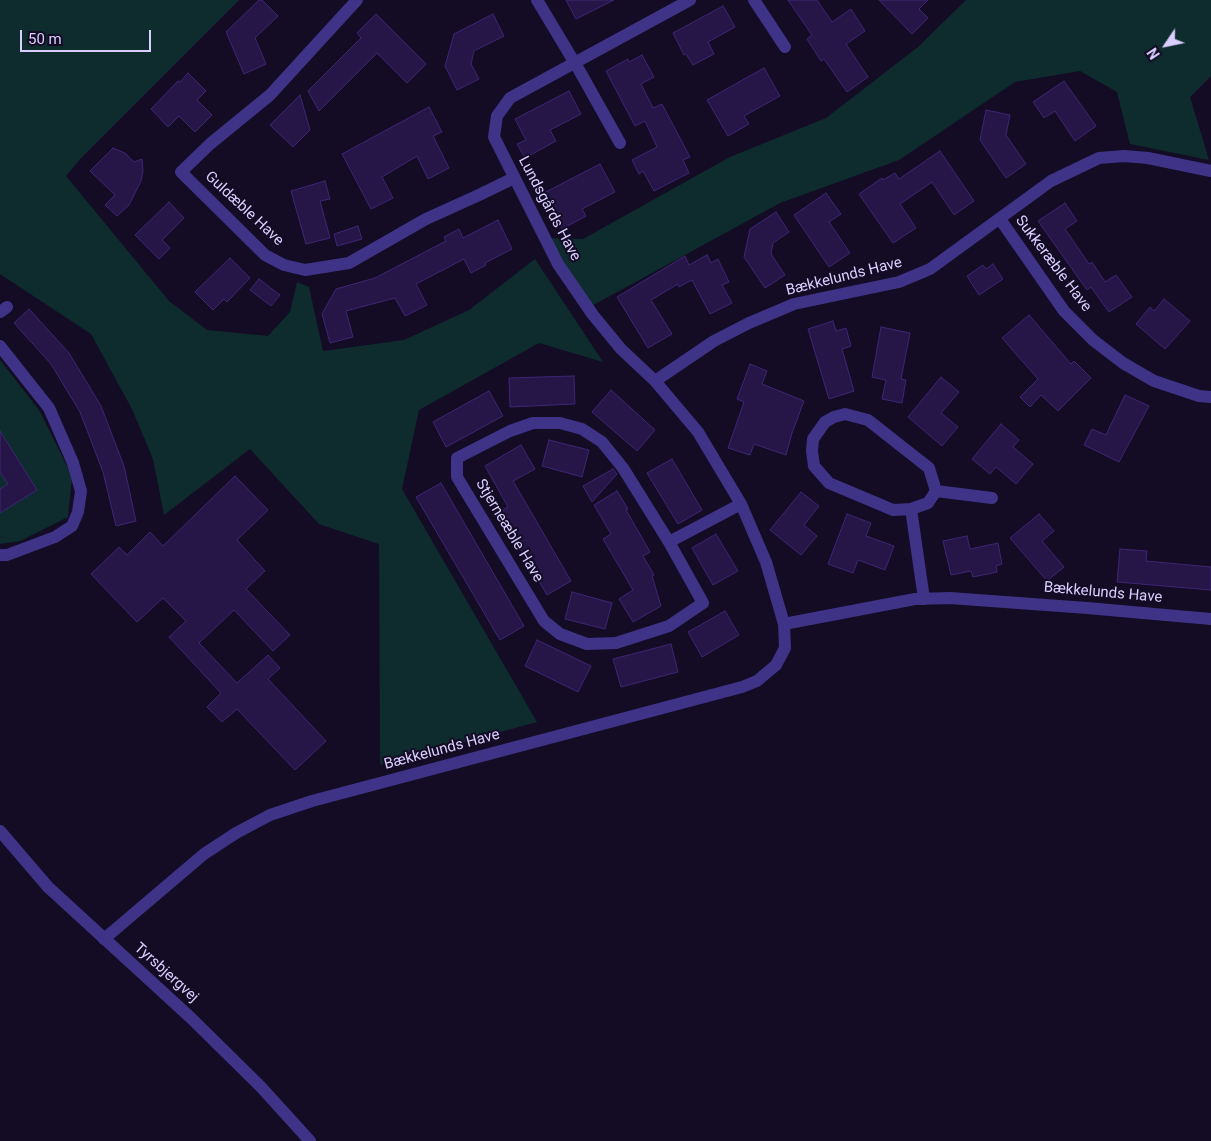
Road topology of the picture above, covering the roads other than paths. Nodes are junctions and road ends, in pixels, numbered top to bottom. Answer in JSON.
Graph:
{"nodes":[{"id":1,"x":357,"y":0,"type":"edge"},
{"id":2,"x":536,"y":0,"type":"edge"},
{"id":3,"x":690,"y":0,"type":"edge"},
{"id":4,"x":754,"y":0,"type":"edge"},
{"id":5,"x":785,"y":47,"type":"dead end"},
{"id":6,"x":574,"y":62,"type":"junction"},
{"id":7,"x":620,"y":143,"type":"dead end"},
{"id":8,"x":1211,"y":171,"type":"edge"},
{"id":9,"x":514,"y":178,"type":"junction"},
{"id":10,"x":1000,"y":219,"type":"junction"},
{"id":11,"x":0,"y":346,"type":"edge"},
{"id":12,"x":655,"y":382,"type":"junction"},
{"id":13,"x":1211,"y":397,"type":"edge"},
{"id":14,"x":936,"y":491,"type":"junction"},
{"id":15,"x":992,"y":498,"type":"dead end"},
{"id":16,"x":741,"y":504,"type":"junction"},
{"id":17,"x":911,"y":509,"type":"junction"},
{"id":18,"x":669,"y":542,"type":"junction"},
{"id":19,"x":0,"y":555,"type":"edge"},
{"id":20,"x":924,"y":599,"type":"junction"},
{"id":21,"x":1211,"y":620,"type":"edge"},
{"id":22,"x":784,"y":624,"type":"junction"},
{"id":23,"x":0,"y":831,"type":"edge"},
{"id":24,"x":104,"y":938,"type":"junction"},
{"id":25,"x":310,"y":1141,"type":"edge"}],
"edges":[{"from":1,"to":9,"type":"street","name":"Guldæble Have"},
{"from":2,"to":6,"type":"street"},
{"from":3,"to":6,"type":"street","name":"Lundsgårds Have"},
{"from":4,"to":5,"type":"street"},
{"from":6,"to":7,"type":"street"},
{"from":6,"to":9,"type":"street","name":"Lundsgårds Have"},
{"from":8,"to":10,"type":"street","name":"Bækkelunds Have"},
{"from":9,"to":12,"type":"street","name":"Lundsgårds Have"},
{"from":10,"to":12,"type":"street","name":"Bækkelunds Have"},
{"from":10,"to":13,"type":"street","name":"Sukkeræble Have"},
{"from":11,"to":19,"type":"street"},
{"from":12,"to":16,"type":"street","name":"Bækkelunds Have"},
{"from":14,"to":15,"type":"street"},
{"from":14,"to":17,"type":"street"},
{"from":14,"to":17,"type":"street"},
{"from":16,"to":18,"type":"street"},
{"from":16,"to":22,"type":"street","name":"Bækkelunds Have"},
{"from":17,"to":20,"type":"street"},
{"from":18,"to":18,"type":"street","name":"Stjerneæble Have"},
{"from":20,"to":21,"type":"street","name":"Bækkelunds Have"},
{"from":20,"to":22,"type":"street","name":"Bækkelunds Have"},
{"from":22,"to":24,"type":"street","name":"Bækkelunds Have"},
{"from":23,"to":24,"type":"street","name":"Tyrsbjergvej"},
{"from":24,"to":25,"type":"street","name":"Tyrsbjergvej"}]}
